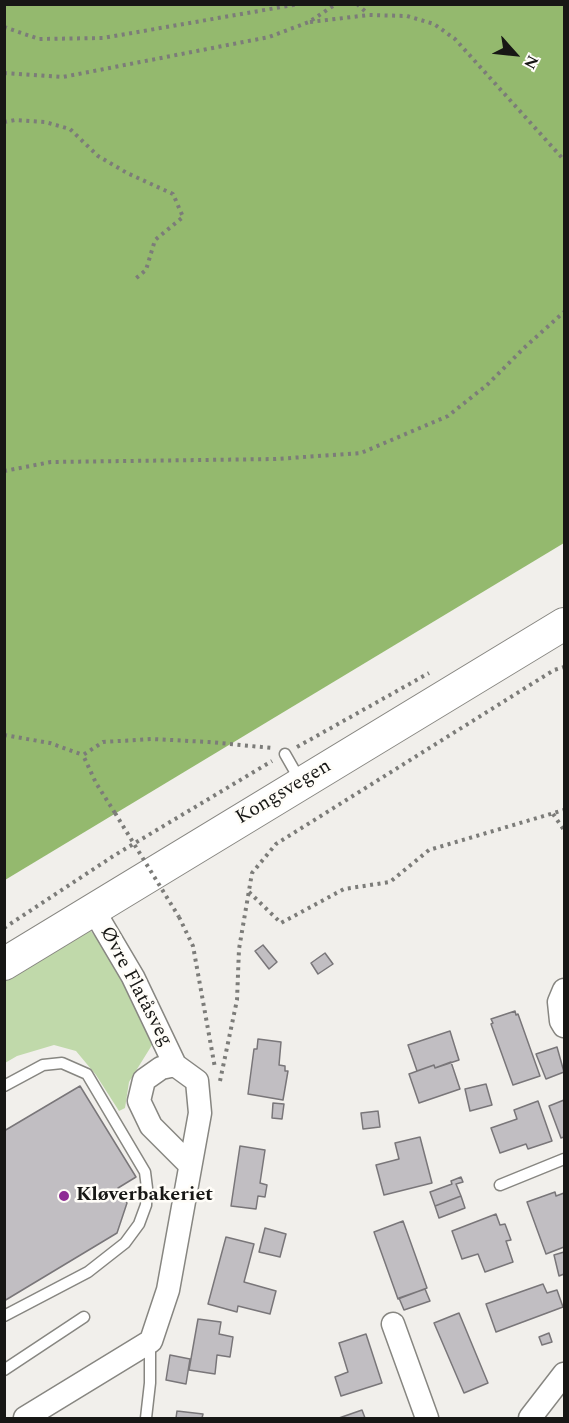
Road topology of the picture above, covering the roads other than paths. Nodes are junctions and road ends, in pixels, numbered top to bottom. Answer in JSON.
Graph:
{"nodes":[{"id":1,"x":564,"y":624,"type":"edge"},
{"id":2,"x":285,"y":754,"type":"road end"},
{"id":3,"x":302,"y":782,"type":"junction"},
{"id":4,"x":94,"y":911,"type":"junction"},
{"id":5,"x":4,"y":964,"type":"edge"},
{"id":6,"x":564,"y":990,"type":"edge"},
{"id":7,"x":564,"y":1026,"type":"edge"},
{"id":8,"x":175,"y":1065,"type":"junction"},
{"id":9,"x":4,"y":1086,"type":"edge"},
{"id":10,"x":564,"y":1159,"type":"edge"},
{"id":11,"x":190,"y":1165,"type":"junction"},
{"id":12,"x":500,"y":1185,"type":"dead end"},
{"id":13,"x":4,"y":1316,"type":"edge"},
{"id":14,"x":84,"y":1317,"type":"dead end"},
{"id":15,"x":393,"y":1324,"type":"dead end"},
{"id":16,"x":150,"y":1341,"type":"junction"},
{"id":17,"x":4,"y":1370,"type":"edge"},
{"id":18,"x":564,"y":1374,"type":"edge"},
{"id":19,"x":25,"y":1419,"type":"edge"},
{"id":20,"x":146,"y":1419,"type":"edge"},
{"id":21,"x":427,"y":1419,"type":"edge"},
{"id":22,"x":531,"y":1419,"type":"edge"}],
"edges":[{"from":1,"to":3,"type":"main road","name":"Kongsvegen"},
{"from":2,"to":3,"type":"lane"},
{"from":3,"to":4,"type":"main road","name":"Kongsvegen"},
{"from":4,"to":5,"type":"main road","name":"Kongsvegen"},
{"from":4,"to":8,"type":"street","name":"Øvre Flatåsveg"},
{"from":6,"to":7,"type":"street"},
{"from":8,"to":11,"type":"street","name":"Øvre Flatåsveg"},
{"from":8,"to":11,"type":"street","name":"Øvre Flatåsveg"},
{"from":9,"to":13,"type":"lane"},
{"from":10,"to":12,"type":"lane"},
{"from":11,"to":16,"type":"street","name":"Øvre Flatåsveg"},
{"from":14,"to":17,"type":"lane"},
{"from":15,"to":21,"type":"street"},
{"from":16,"to":19,"type":"street"},
{"from":16,"to":20,"type":"lane"},
{"from":18,"to":22,"type":"street"}]}
